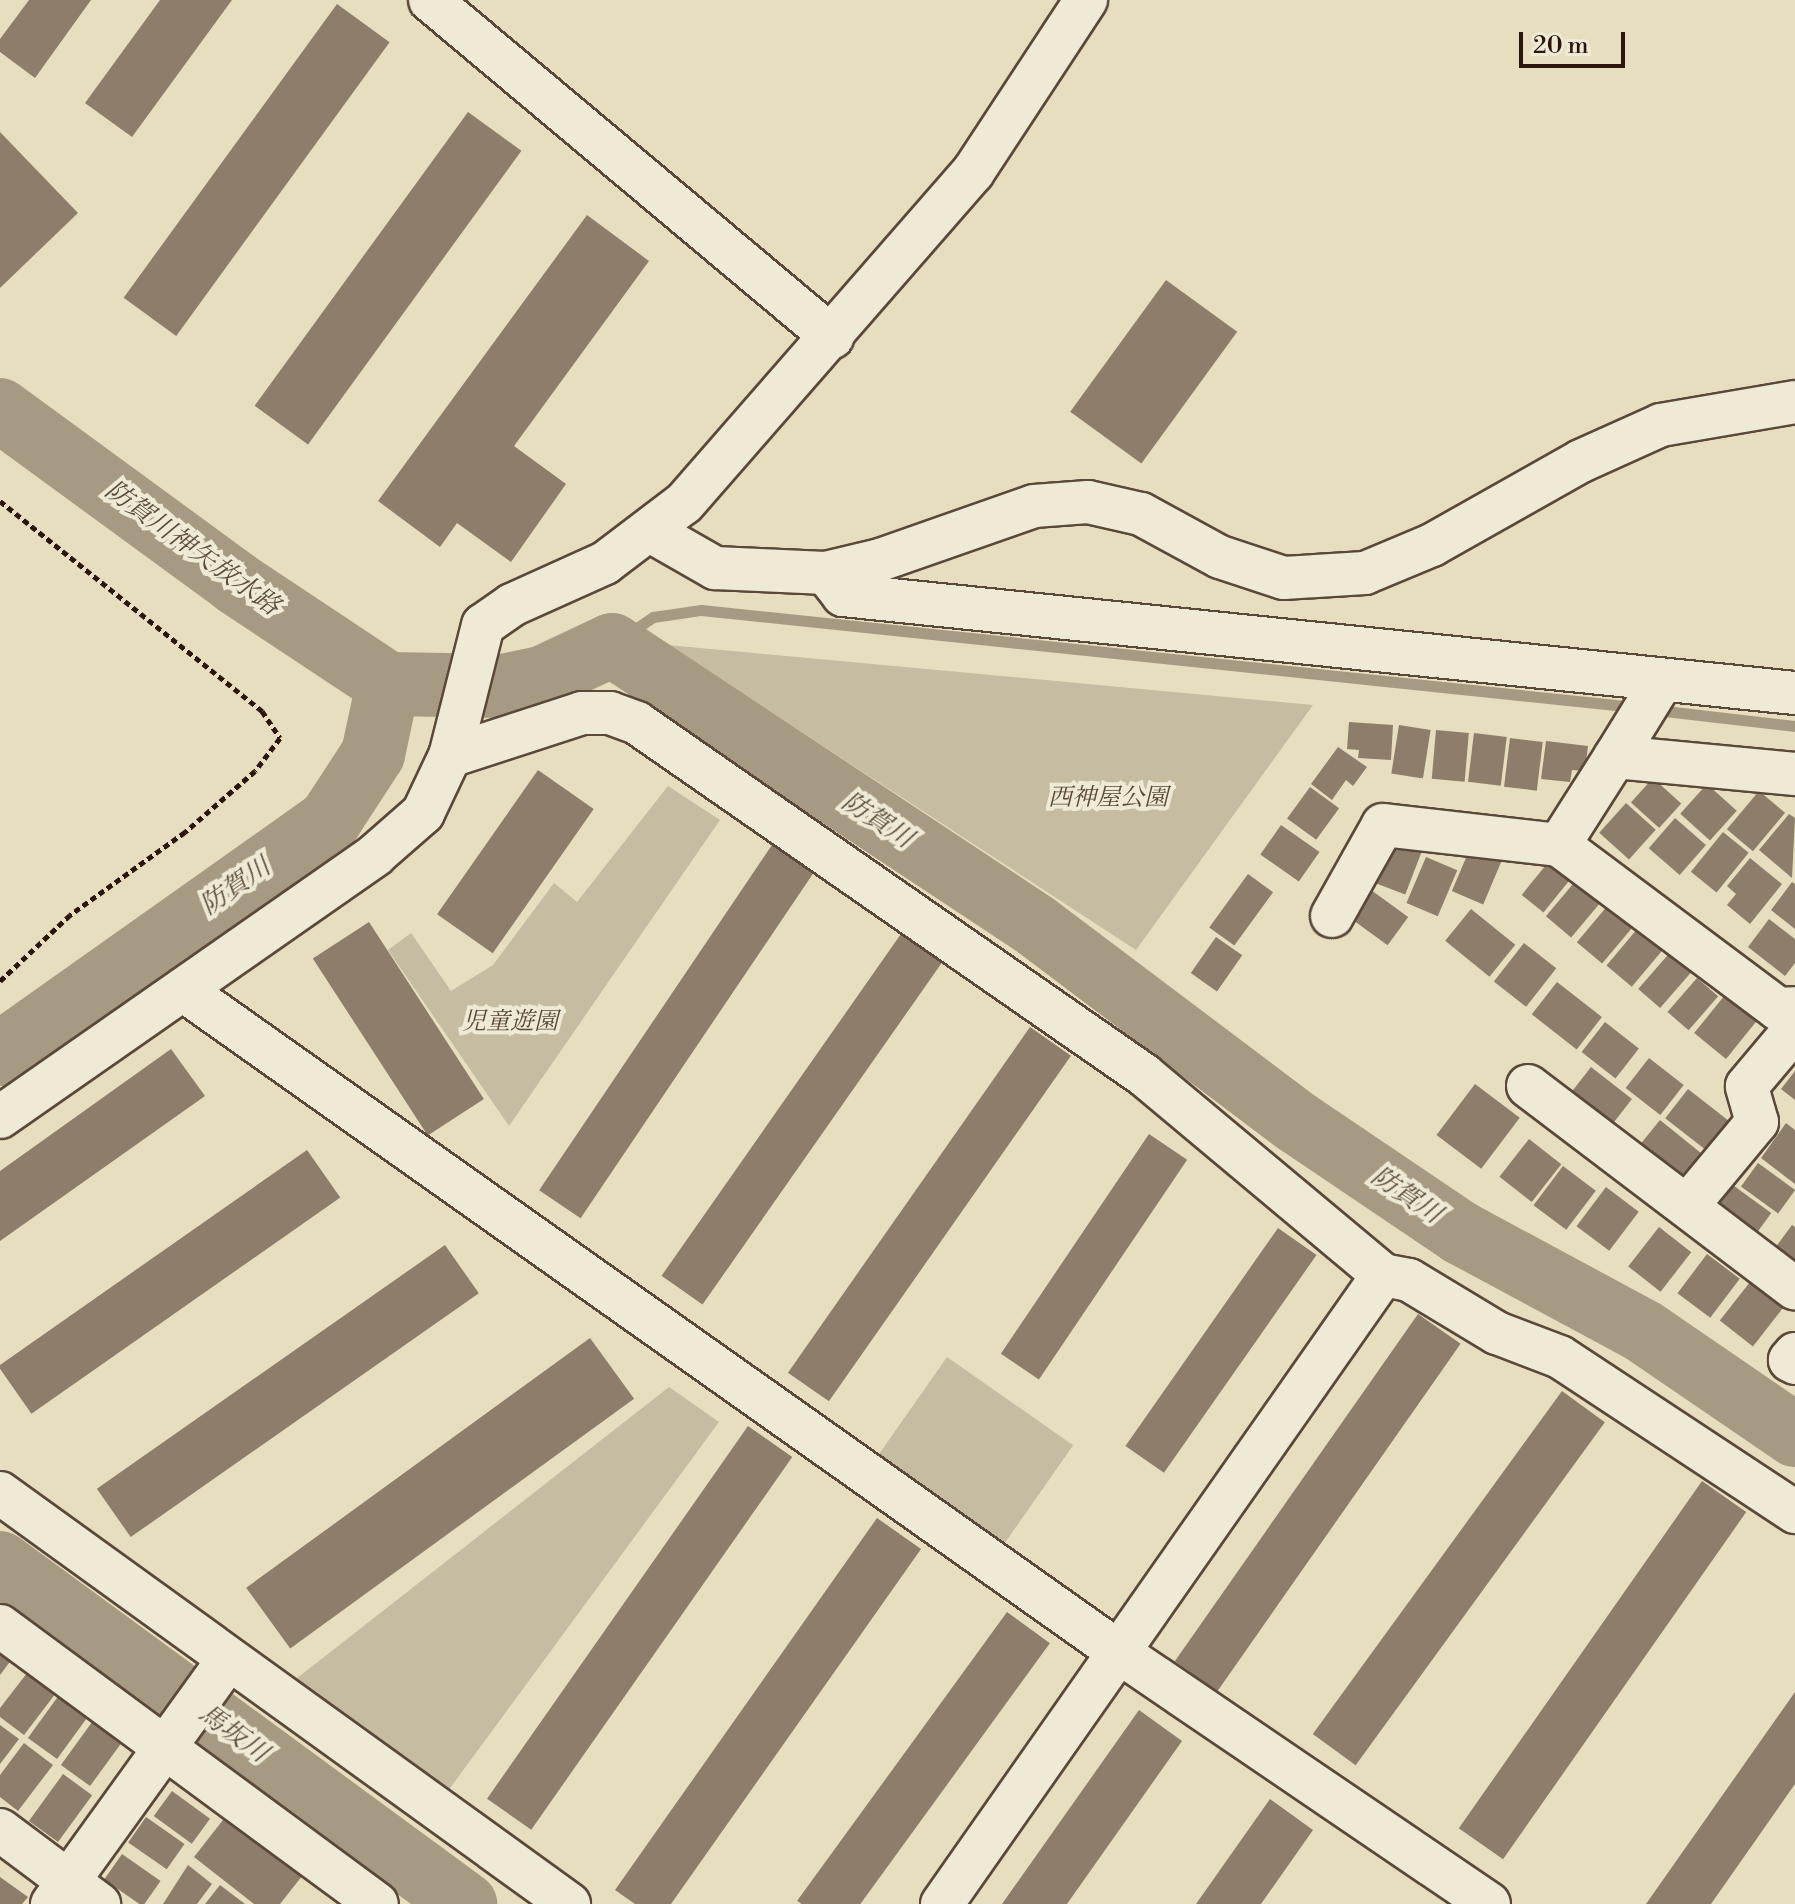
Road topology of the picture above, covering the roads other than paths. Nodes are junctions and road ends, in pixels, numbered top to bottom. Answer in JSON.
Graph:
{"nodes":[{"id":1,"x":430,"y":0,"type":"edge"},
{"id":2,"x":1086,"y":0,"type":"edge"},
{"id":3,"x":832,"y":337,"type":"junction"},
{"id":4,"x":1795,"y":402,"type":"edge"},
{"id":5,"x":652,"y":532,"type":"junction"},
{"id":6,"x":826,"y":573,"type":"junction"},
{"id":7,"x":1662,"y":681,"type":"junction"},
{"id":8,"x":1795,"y":693,"type":"edge"},
{"id":9,"x":453,"y":741,"type":"junction"},
{"id":10,"x":1615,"y":757,"type":"junction"},
{"id":11,"x":1795,"y":774,"type":"edge"},
{"id":12,"x":1559,"y":845,"type":"junction"},
{"id":13,"x":1332,"y":916,"type":"dead end"},
{"id":14,"x":183,"y":990,"type":"junction"},
{"id":15,"x":1795,"y":1008,"type":"edge"},
{"id":16,"x":1795,"y":1029,"type":"edge"},
{"id":17,"x":1528,"y":1086,"type":"dead end"},
{"id":18,"x":0,"y":1117,"type":"edge"},
{"id":19,"x":1688,"y":1205,"type":"junction"},
{"id":20,"x":1383,"y":1275,"type":"junction"},
{"id":21,"x":1795,"y":1289,"type":"edge"},
{"id":22,"x":1795,"y":1354,"type":"edge"},
{"id":23,"x":1795,"y":1363,"type":"edge"},
{"id":24,"x":0,"y":1493,"type":"edge"},
{"id":25,"x":1795,"y":1512,"type":"edge"},
{"id":26,"x":0,"y":1626,"type":"edge"},
{"id":27,"x":1120,"y":1653,"type":"junction"},
{"id":28,"x":220,"y":1670,"type":"junction"},
{"id":29,"x":173,"y":1737,"type":"junction"},
{"id":30,"x":0,"y":1830,"type":"edge"},
{"id":31,"x":73,"y":1896,"type":"edge"},
{"id":32,"x":377,"y":1904,"type":"edge"},
{"id":33,"x":569,"y":1904,"type":"edge"},
{"id":34,"x":942,"y":1904,"type":"edge"},
{"id":35,"x":1489,"y":1904,"type":"edge"}],
"edges":[{"from":1,"to":3,"type":"street"},
{"from":2,"to":3,"type":"street"},
{"from":3,"to":5,"type":"street"},
{"from":4,"to":6,"type":"street"},
{"from":5,"to":6,"type":"street"},
{"from":5,"to":9,"type":"street"},
{"from":6,"to":7,"type":"street"},
{"from":7,"to":8,"type":"street"},
{"from":7,"to":10,"type":"street"},
{"from":9,"to":14,"type":"street"},
{"from":9,"to":20,"type":"street"},
{"from":10,"to":11,"type":"street"},
{"from":10,"to":12,"type":"street"},
{"from":12,"to":13,"type":"street"},
{"from":12,"to":15,"type":"street"},
{"from":14,"to":18,"type":"street"},
{"from":14,"to":27,"type":"street"},
{"from":16,"to":19,"type":"street"},
{"from":17,"to":19,"type":"street"},
{"from":19,"to":21,"type":"street"},
{"from":20,"to":25,"type":"street"},
{"from":20,"to":27,"type":"street"},
{"from":22,"to":23,"type":"street"},
{"from":24,"to":28,"type":"street"},
{"from":26,"to":29,"type":"street"},
{"from":27,"to":34,"type":"street"},
{"from":27,"to":35,"type":"street"},
{"from":28,"to":29,"type":"street"},
{"from":28,"to":33,"type":"street"},
{"from":29,"to":31,"type":"street"},
{"from":29,"to":32,"type":"street"},
{"from":30,"to":31,"type":"street"}]}
